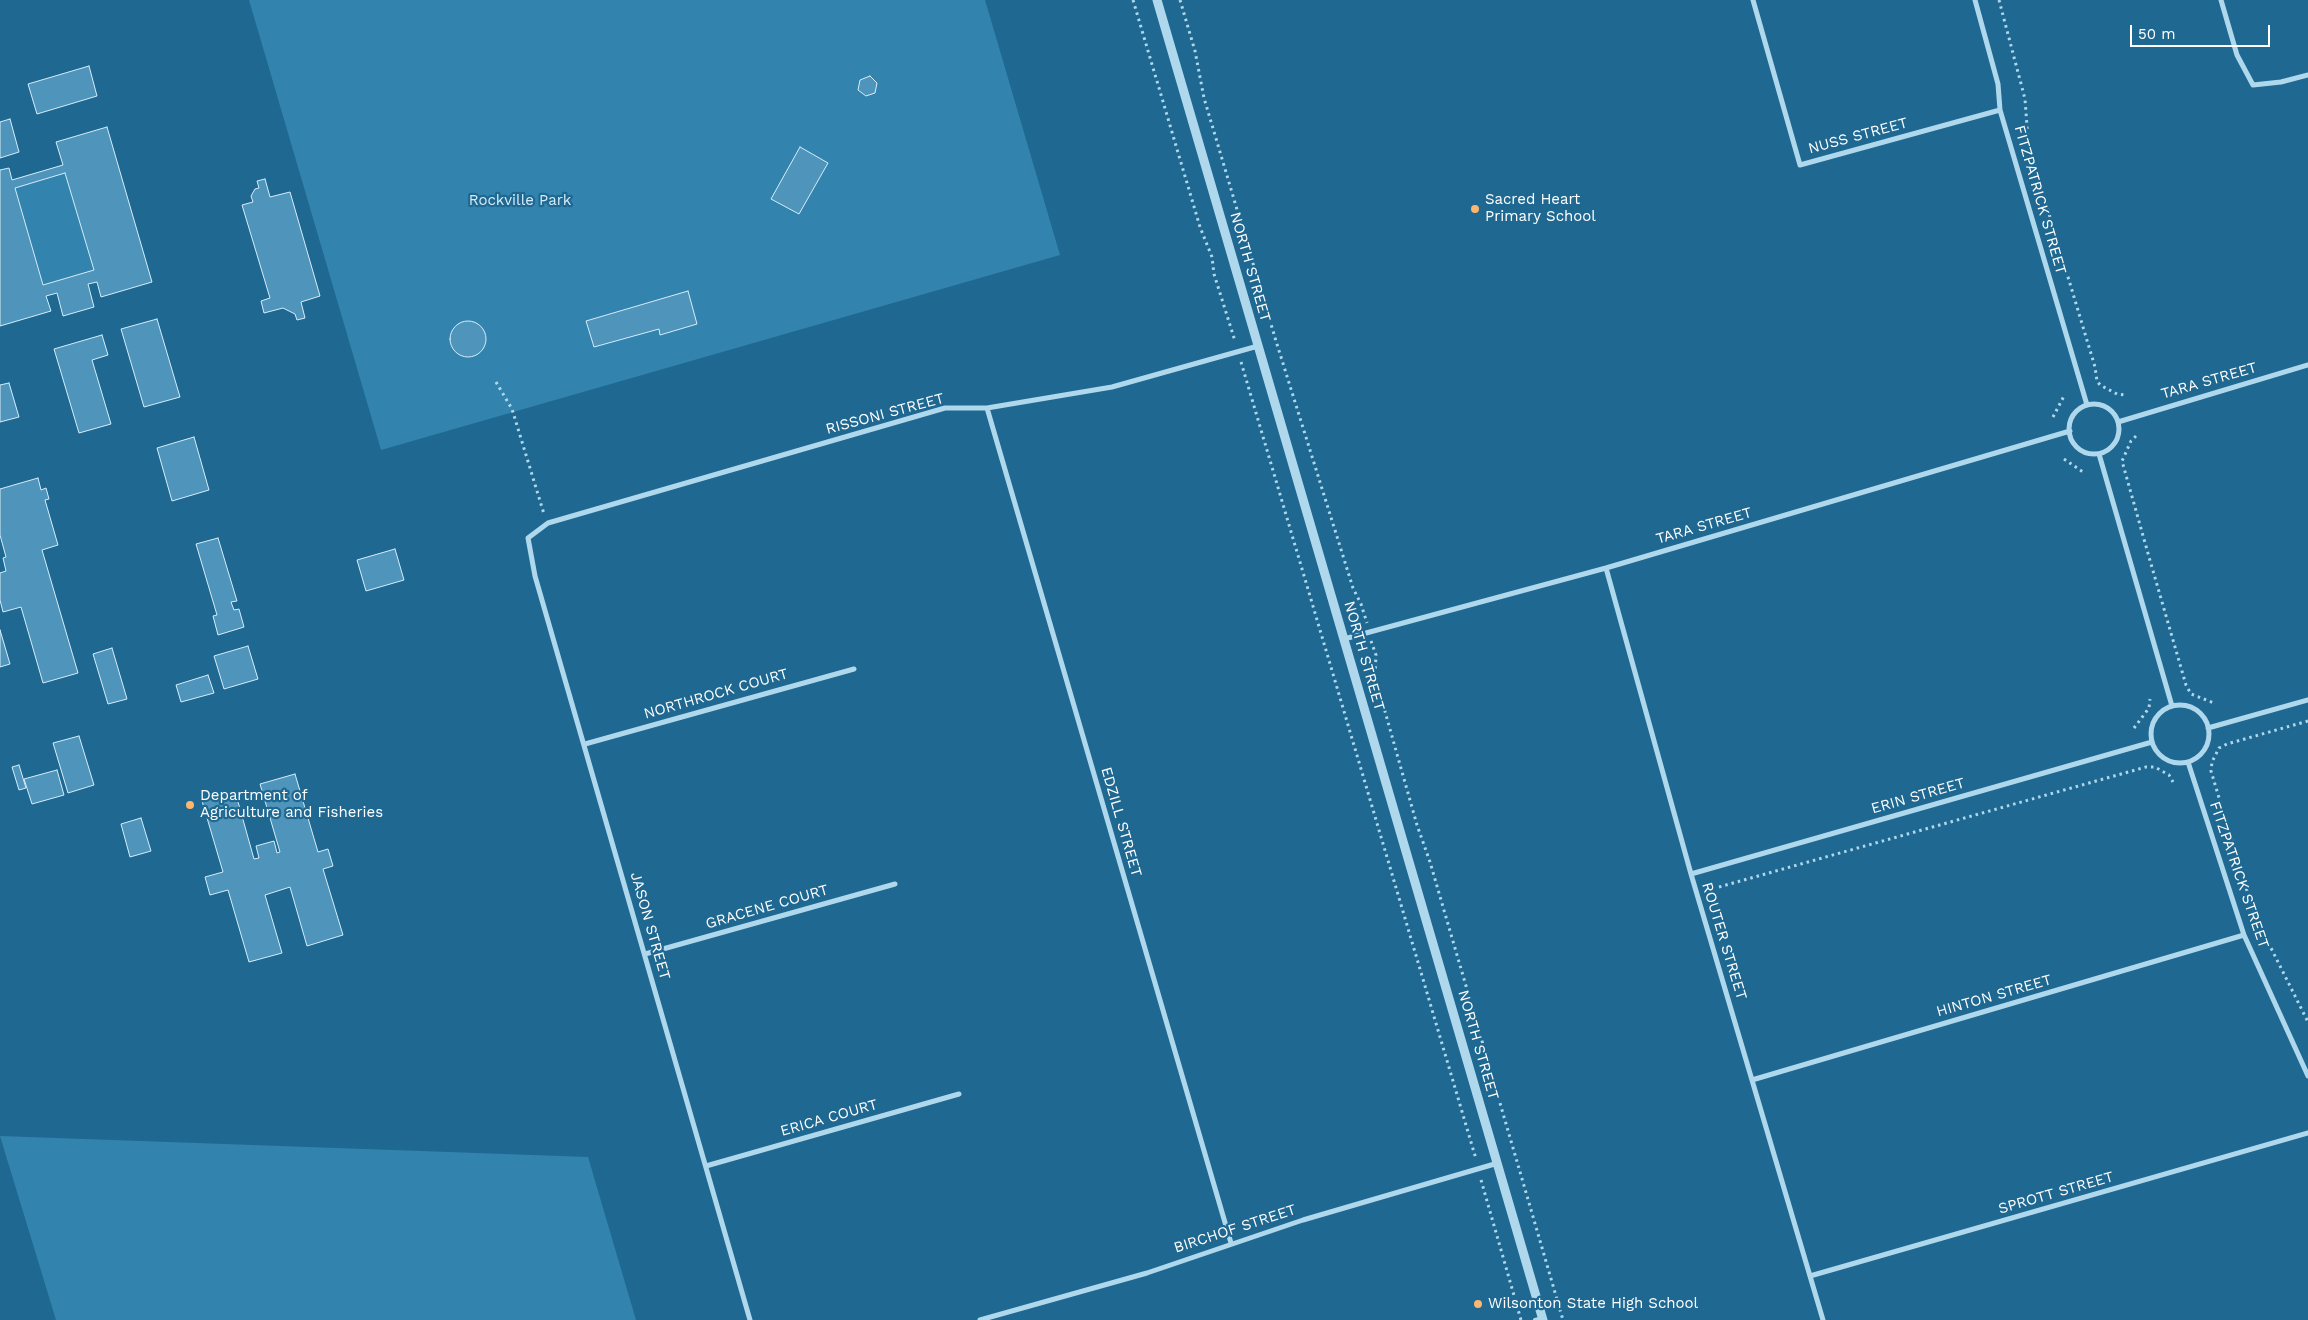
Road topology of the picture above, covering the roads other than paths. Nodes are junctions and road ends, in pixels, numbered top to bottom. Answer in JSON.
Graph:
{"nodes":[{"id":1,"x":1157,"y":0,"type":"edge"},
{"id":2,"x":1753,"y":0,"type":"edge"},
{"id":3,"x":1975,"y":0,"type":"edge"},
{"id":4,"x":2221,"y":0,"type":"edge"},
{"id":5,"x":2308,"y":75,"type":"edge"},
{"id":6,"x":2000,"y":110,"type":"junction"},
{"id":7,"x":1258,"y":346,"type":"junction"},
{"id":8,"x":2308,"y":366,"type":"edge"},
{"id":9,"x":2087,"y":406,"type":"junction"},
{"id":10,"x":988,"y":408,"type":"junction"},
{"id":11,"x":2118,"y":422,"type":"junction"},
{"id":12,"x":2070,"y":431,"type":"junction"},
{"id":13,"x":2099,"y":454,"type":"junction"},
{"id":14,"x":528,"y":538,"type":"joint"},
{"id":15,"x":1606,"y":568,"type":"junction"},
{"id":16,"x":1344,"y":639,"type":"junction"},
{"id":17,"x":854,"y":669,"type":"dead end"},
{"id":18,"x":2308,"y":700,"type":"edge"},
{"id":19,"x":2172,"y":706,"type":"junction"},
{"id":20,"x":2208,"y":728,"type":"junction"},
{"id":21,"x":2152,"y":742,"type":"junction"},
{"id":22,"x":585,"y":744,"type":"junction"},
{"id":23,"x":2188,"y":762,"type":"junction"},
{"id":24,"x":1691,"y":874,"type":"junction"},
{"id":25,"x":896,"y":884,"type":"dead end"},
{"id":26,"x":2244,"y":935,"type":"junction"},
{"id":27,"x":645,"y":954,"type":"junction"},
{"id":28,"x":2308,"y":1076,"type":"edge"},
{"id":29,"x":1752,"y":1080,"type":"junction"},
{"id":30,"x":959,"y":1094,"type":"dead end"},
{"id":31,"x":2308,"y":1133,"type":"edge"},
{"id":32,"x":1499,"y":1163,"type":"junction"},
{"id":33,"x":706,"y":1166,"type":"junction"},
{"id":34,"x":1231,"y":1243,"type":"junction"},
{"id":35,"x":1810,"y":1276,"type":"junction"},
{"id":36,"x":1541,"y":1319,"type":"edge"},
{"id":37,"x":750,"y":1320,"type":"edge"},
{"id":38,"x":980,"y":1320,"type":"edge"},
{"id":39,"x":1823,"y":1320,"type":"edge"}],
"edges":[{"from":1,"to":7,"type":"street","name":"NORTH STREET"},
{"from":2,"to":6,"type":"street","name":"NUSS STREET"},
{"from":3,"to":6,"type":"street","name":"FITZPATRICK STREET"},
{"from":4,"to":5,"type":"street"},
{"from":6,"to":9,"type":"street","name":"FITZPATRICK STREET"},
{"from":7,"to":10,"type":"street","name":"RISSONI STREET"},
{"from":7,"to":16,"type":"street","name":"NORTH STREET"},
{"from":8,"to":11,"type":"street","name":"TARA STREET"},
{"from":9,"to":11,"type":"street"},
{"from":9,"to":12,"type":"street"},
{"from":10,"to":14,"type":"street","name":"RISSONI STREET"},
{"from":10,"to":34,"type":"street","name":"EDZILL STREET"},
{"from":11,"to":13,"type":"street"},
{"from":12,"to":13,"type":"street"},
{"from":12,"to":15,"type":"street","name":"TARA STREET"},
{"from":13,"to":19,"type":"street"},
{"from":14,"to":22,"type":"street","name":"JASON STREET"},
{"from":15,"to":16,"type":"street","name":"TARA STREET"},
{"from":15,"to":24,"type":"street","name":"ROUTER STREET"},
{"from":16,"to":32,"type":"street","name":"NORTH STREET"},
{"from":17,"to":22,"type":"street","name":"NORTHROCK COURT"},
{"from":18,"to":20,"type":"street"},
{"from":19,"to":20,"type":"street"},
{"from":19,"to":21,"type":"street"},
{"from":20,"to":23,"type":"street"},
{"from":21,"to":23,"type":"street"},
{"from":21,"to":24,"type":"street","name":"ERIN STREET"},
{"from":22,"to":27,"type":"street","name":"JASON STREET"},
{"from":23,"to":26,"type":"street","name":"FITZPATRICK STREET"},
{"from":24,"to":29,"type":"street","name":"ROUTER STREET"},
{"from":25,"to":27,"type":"street","name":"GRACENE COURT"},
{"from":26,"to":28,"type":"street","name":"FITZPATRICK STREET"},
{"from":26,"to":29,"type":"street","name":"HINTON STREET"},
{"from":27,"to":33,"type":"street","name":"JASON STREET"},
{"from":29,"to":35,"type":"street","name":"ROUTER STREET"},
{"from":30,"to":33,"type":"street","name":"ERICA COURT"},
{"from":31,"to":35,"type":"street","name":"SPROTT STREET"},
{"from":32,"to":34,"type":"street","name":"BIRCHOF STREET"},
{"from":32,"to":36,"type":"street","name":"NORTH STREET"},
{"from":33,"to":37,"type":"street","name":"JASON STREET"},
{"from":34,"to":38,"type":"street","name":"BIRCHOF STREET"},
{"from":35,"to":39,"type":"street","name":"ROUTER STREET"}]}
